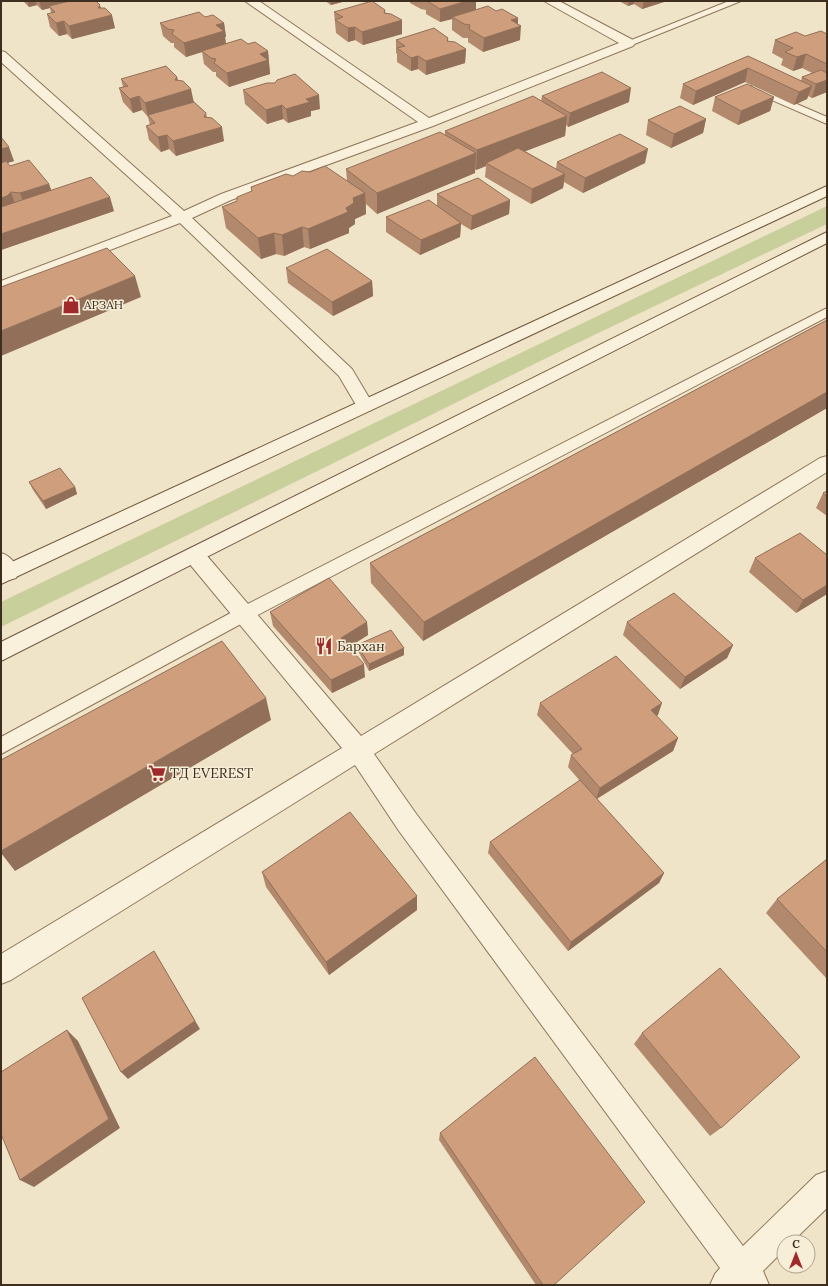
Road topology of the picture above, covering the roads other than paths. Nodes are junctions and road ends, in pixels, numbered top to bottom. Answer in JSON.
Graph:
{"nodes":[{"id":1,"x":251,"y":1,"type":"edge"},
{"id":2,"x":550,"y":1,"type":"edge"},
{"id":3,"x":737,"y":1,"type":"edge"},
{"id":4,"x":629,"y":43,"type":"junction"},
{"id":5,"x":1,"y":55,"type":"edge"},
{"id":6,"x":750,"y":86,"type":"edge"},
{"id":7,"x":827,"y":121,"type":"edge"},
{"id":8,"x":428,"y":124,"type":"junction"},
{"id":9,"x":827,"y":190,"type":"edge"},
{"id":10,"x":182,"y":217,"type":"junction"},
{"id":11,"x":827,"y":237,"type":"edge"},
{"id":12,"x":1,"y":287,"type":"edge"},
{"id":13,"x":827,"y":312,"type":"edge"},
{"id":14,"x":365,"y":406,"type":"junction"},
{"id":15,"x":827,"y":463,"type":"edge"},
{"id":16,"x":195,"y":556,"type":"junction"},
{"id":17,"x":4,"y":569,"type":"edge"},
{"id":18,"x":244,"y":614,"type":"junction"},
{"id":19,"x":1,"y":652,"type":"edge"},
{"id":20,"x":1,"y":746,"type":"edge"},
{"id":21,"x":359,"y":751,"type":"junction"},
{"id":22,"x":1,"y":970,"type":"edge"},
{"id":23,"x":827,"y":1186,"type":"edge"},
{"id":24,"x":740,"y":1280,"type":"edge"}],
"edges":[{"from":1,"to":8,"type":"street"},
{"from":2,"to":4,"type":"street"},
{"from":3,"to":4,"type":"lane"},
{"from":4,"to":8,"type":"street"},
{"from":5,"to":10,"type":"street"},
{"from":6,"to":7,"type":"lane"},
{"from":8,"to":10,"type":"street"},
{"from":9,"to":14,"type":"street"},
{"from":10,"to":12,"type":"street"},
{"from":10,"to":14,"type":"street"},
{"from":11,"to":16,"type":"street"},
{"from":13,"to":18,"type":"lane"},
{"from":14,"to":17,"type":"street"},
{"from":15,"to":21,"type":"street"},
{"from":16,"to":18,"type":"street"},
{"from":16,"to":19,"type":"street"},
{"from":18,"to":20,"type":"lane"},
{"from":18,"to":21,"type":"street"},
{"from":21,"to":22,"type":"street"},
{"from":21,"to":24,"type":"street"},
{"from":23,"to":24,"type":"street"}]}
